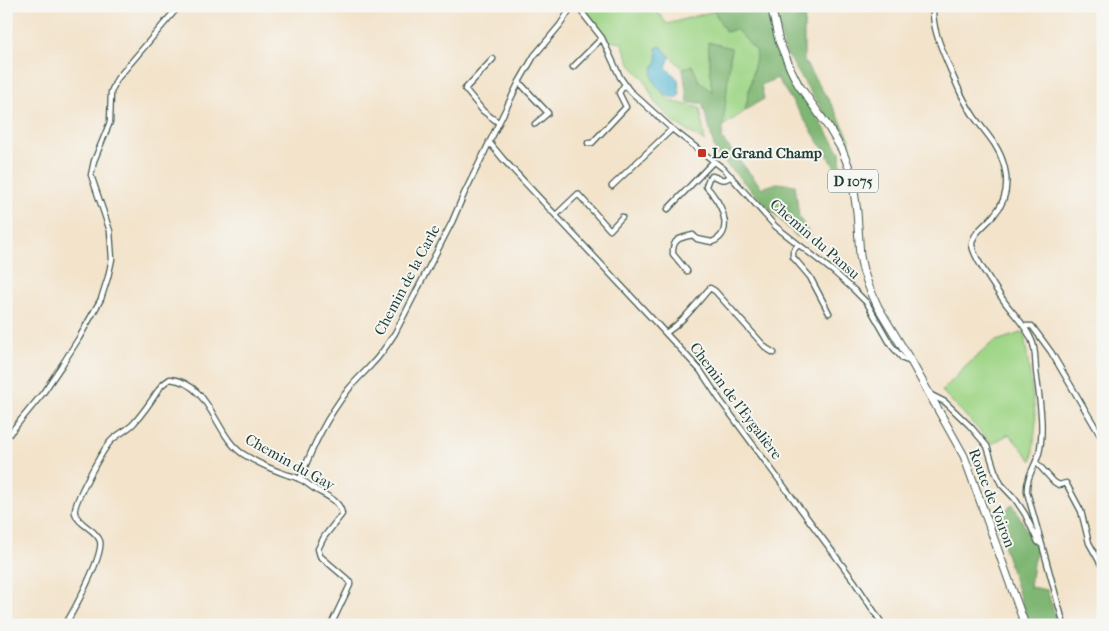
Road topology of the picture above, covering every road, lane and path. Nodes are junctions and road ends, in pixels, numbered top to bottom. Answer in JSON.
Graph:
{"nodes":[{"id":1,"x":179,"y":6,"type":"edge"},
{"id":2,"x":572,"y":6,"type":"edge"},
{"id":3,"x":576,"y":6,"type":"edge"},
{"id":4,"x":771,"y":6,"type":"edge"},
{"id":5,"x":933,"y":6,"type":"edge"},
{"id":6,"x":602,"y":38,"type":"junction"},
{"id":7,"x":493,"y":59,"type":"dead end"},
{"id":8,"x":573,"y":67,"type":"dead end"},
{"id":9,"x":519,"y":82,"type":"junction"},
{"id":10,"x":625,"y":84,"type":"junction"},
{"id":11,"x":498,"y":123,"type":"junction"},
{"id":12,"x":535,"y":124,"type":"dead end"},
{"id":13,"x":672,"y":129,"type":"junction"},
{"id":14,"x":489,"y":142,"type":"junction"},
{"id":15,"x":588,"y":143,"type":"dead end"},
{"id":16,"x":714,"y":161,"type":"junction"},
{"id":17,"x":731,"y":176,"type":"junction"},
{"id":18,"x":612,"y":186,"type":"dead end"},
{"id":19,"x":668,"y":209,"type":"dead end"},
{"id":20,"x":556,"y":215,"type":"junction"},
{"id":21,"x":622,"y":217,"type":"dead end"},
{"id":22,"x":798,"y":245,"type":"junction"},
{"id":23,"x":687,"y":270,"type":"dead end"},
{"id":24,"x":829,"y":313,"type":"dead end"},
{"id":25,"x":1024,"y":326,"type":"junction"},
{"id":26,"x":666,"y":333,"type":"junction"},
{"id":27,"x":774,"y":353,"type":"dead end"},
{"id":28,"x":912,"y":363,"type":"junction"},
{"id":29,"x":929,"y":394,"type":"junction"},
{"id":30,"x":6,"y":438,"type":"edge"},
{"id":31,"x":1103,"y":440,"type":"edge"},
{"id":32,"x":1036,"y":462,"type":"junction"},
{"id":33,"x":300,"y":479,"type":"junction"},
{"id":34,"x":1042,"y":544,"type":"junction"},
{"id":35,"x":1103,"y":568,"type":"edge"},
{"id":36,"x":65,"y":625,"type":"edge"},
{"id":37,"x":331,"y":625,"type":"edge"},
{"id":38,"x":883,"y":625,"type":"edge"},
{"id":39,"x":1024,"y":625,"type":"edge"},
{"id":40,"x":1064,"y":625,"type":"edge"}],
"edges":[{"from":1,"to":30,"type":"street"},
{"from":2,"to":9,"type":"street","name":"Chemin de la Carle"},
{"from":3,"to":6,"type":"street","name":"Chemin du Pansu"},
{"from":4,"to":28,"type":"main road","number":"D 1075"},
{"from":5,"to":25,"type":"street"},
{"from":6,"to":8,"type":"street"},
{"from":6,"to":10,"type":"street","name":"Chemin du Pansu"},
{"from":7,"to":11,"type":"street"},
{"from":9,"to":11,"type":"street","name":"Chemin de la Carle"},
{"from":9,"to":12,"type":"street"},
{"from":10,"to":13,"type":"street","name":"Chemin du Pansu"},
{"from":10,"to":15,"type":"street"},
{"from":11,"to":14,"type":"street","name":"Chemin de la Carle"},
{"from":13,"to":16,"type":"street","name":"Chemin du Pansu"},
{"from":13,"to":18,"type":"street"},
{"from":14,"to":20,"type":"street","name":"Chemin de l'Eygalière"},
{"from":14,"to":33,"type":"street","name":"Chemin de la Carle"},
{"from":16,"to":17,"type":"street","name":"Chemin du Pansu"},
{"from":16,"to":19,"type":"street"},
{"from":17,"to":22,"type":"street","name":"Chemin du Pansu"},
{"from":17,"to":23,"type":"street"},
{"from":20,"to":21,"type":"street"},
{"from":20,"to":26,"type":"street","name":"Chemin de l'Eygalière"},
{"from":22,"to":24,"type":"street"},
{"from":22,"to":28,"type":"street","name":"Chemin du Pansu"},
{"from":25,"to":31,"type":"street"},
{"from":25,"to":32,"type":"street"},
{"from":26,"to":27,"type":"street"},
{"from":26,"to":38,"type":"street","name":"Chemin de l'Eygalière"},
{"from":28,"to":29,"type":"main road","number":"D 1075"},
{"from":29,"to":34,"type":"street"},
{"from":29,"to":39,"type":"main road","name":"Route de Voiron","number":"D 1075"},
{"from":32,"to":34,"type":"street"},
{"from":32,"to":35,"type":"street"},
{"from":33,"to":36,"type":"street","name":"Chemin du Gay"},
{"from":33,"to":37,"type":"street","name":"Chemin du Gay"},
{"from":34,"to":40,"type":"street"}]}
